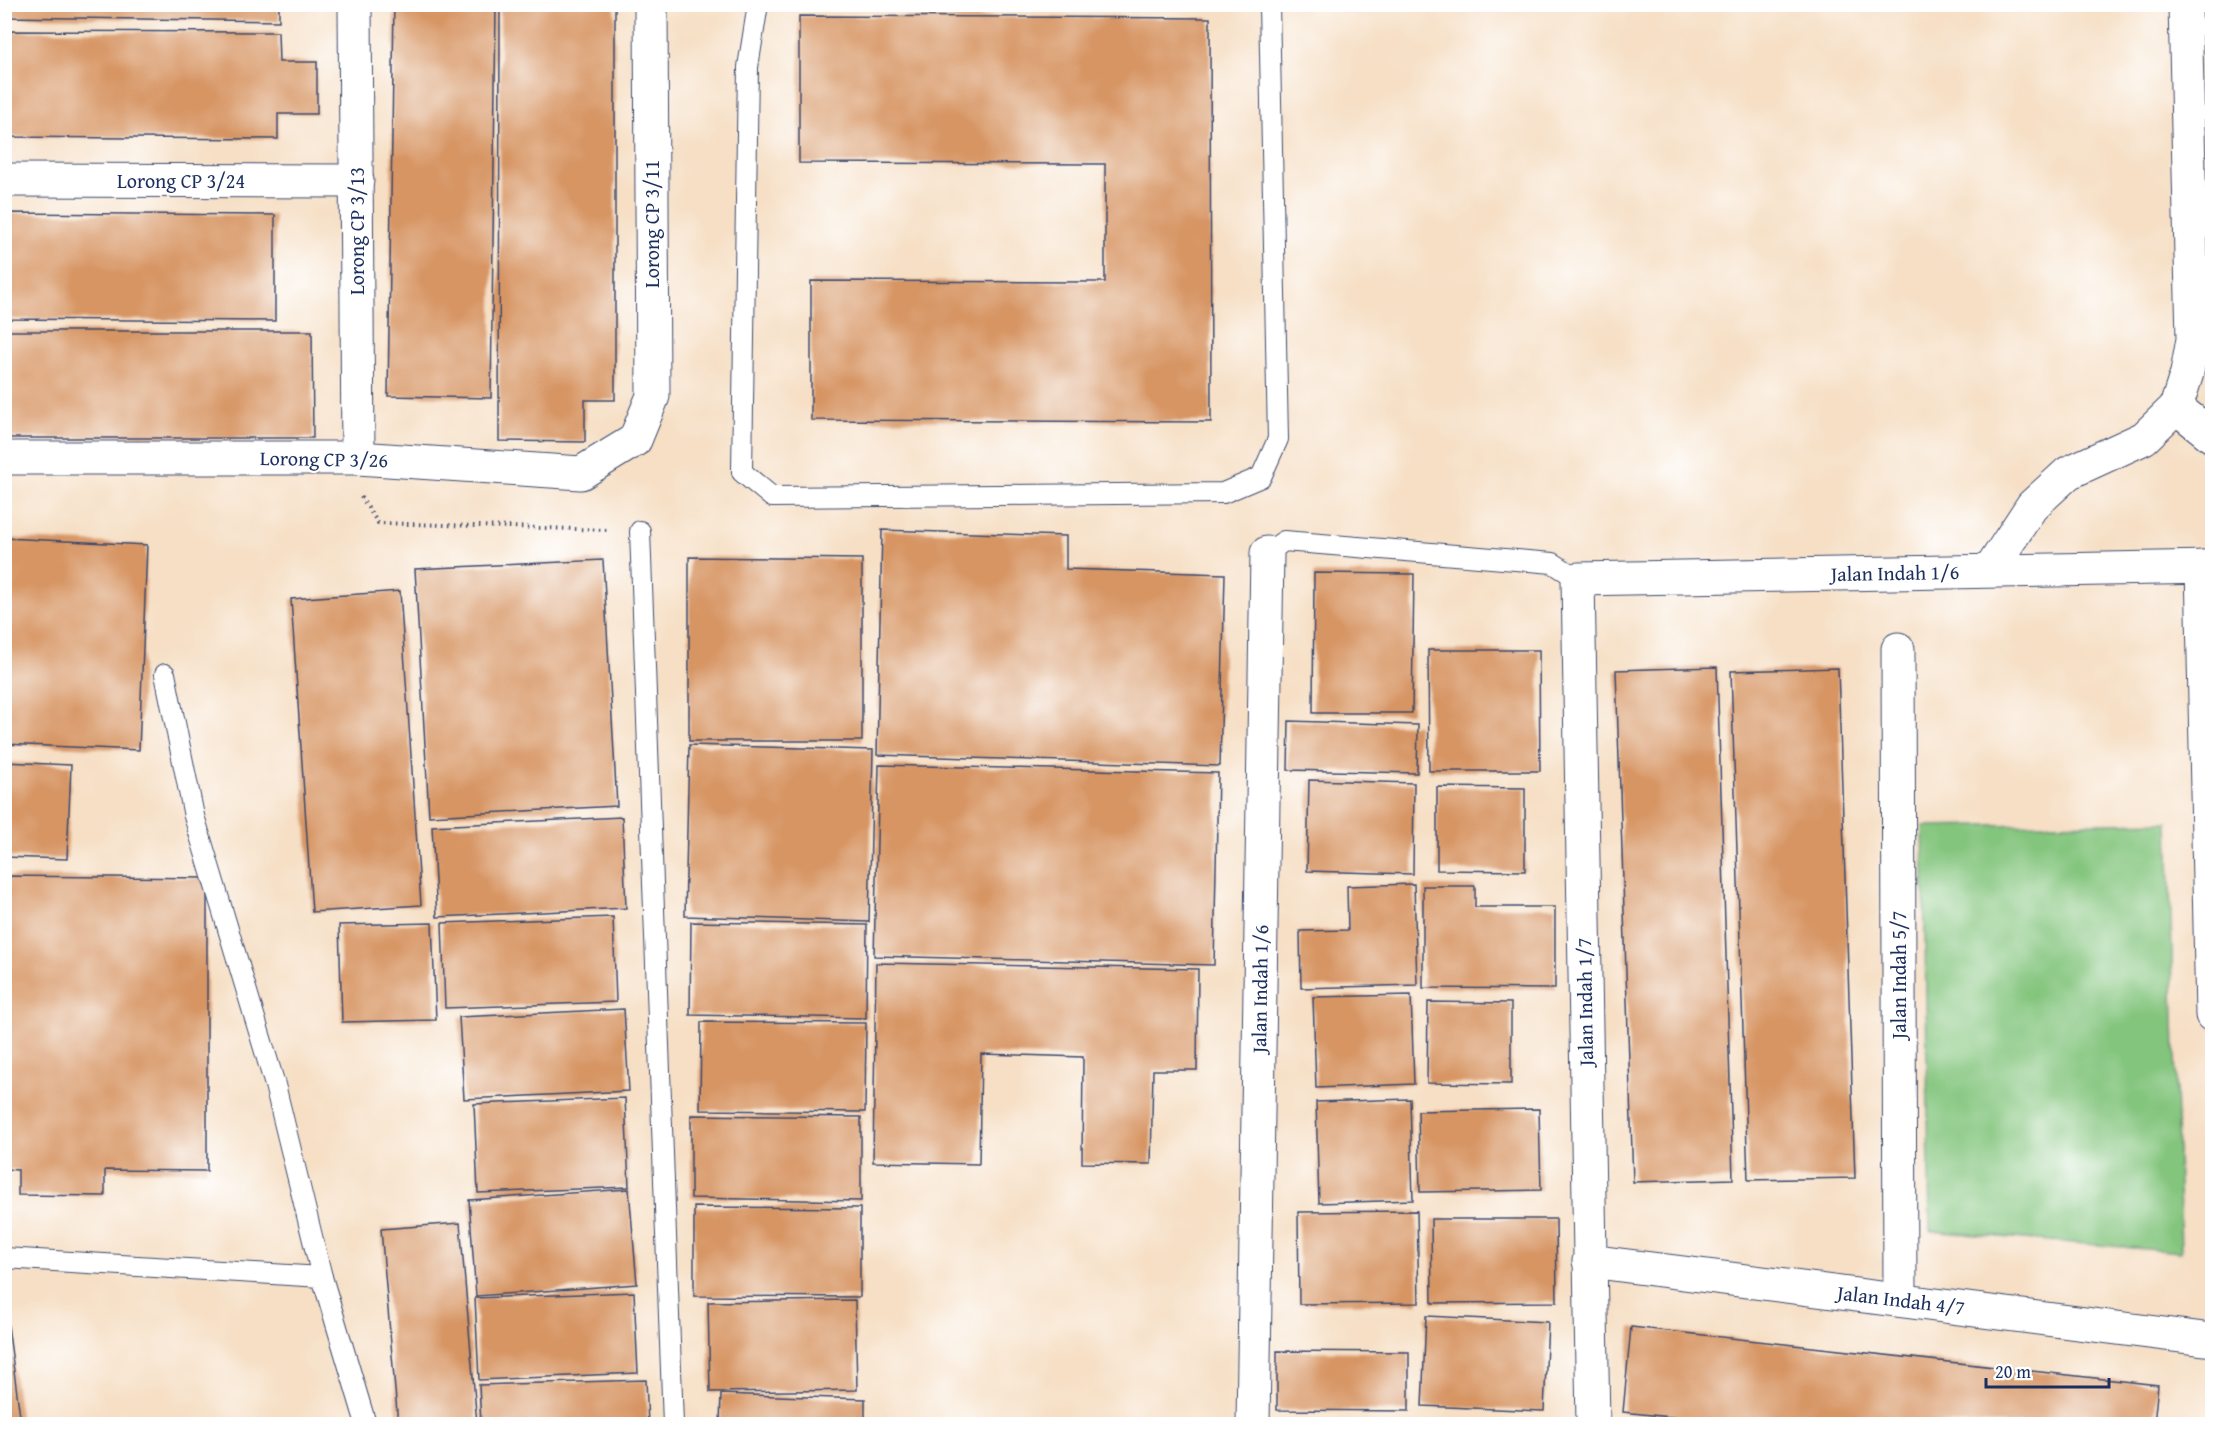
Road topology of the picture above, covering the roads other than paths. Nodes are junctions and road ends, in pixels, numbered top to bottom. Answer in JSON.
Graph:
{"nodes":[{"id":1,"x":356,"y":4,"type":"edge"},
{"id":2,"x":651,"y":4,"type":"edge"},
{"id":3,"x":758,"y":4,"type":"edge"},
{"id":4,"x":1269,"y":4,"type":"edge"},
{"id":5,"x":2185,"y":4,"type":"edge"},
{"id":6,"x":2200,"y":127,"type":"edge"},
{"id":7,"x":4,"y":180,"type":"edge"},
{"id":8,"x":357,"y":181,"type":"junction"},
{"id":9,"x":2175,"y":407,"type":"junction"},
{"id":10,"x":2212,"y":436,"type":"edge"},
{"id":11,"x":635,"y":440,"type":"joint"},
{"id":12,"x":4,"y":458,"type":"edge"},
{"id":13,"x":358,"y":458,"type":"junction"},
{"id":14,"x":640,"y":531,"type":"road end"},
{"id":15,"x":1267,"y":553,"type":"joint"},
{"id":16,"x":2207,"y":567,"type":"edge"},
{"id":17,"x":1990,"y":570,"type":"junction"},
{"id":18,"x":1578,"y":579,"type":"junction"},
{"id":19,"x":1898,"y":649,"type":"dead end"},
{"id":20,"x":165,"y":674,"type":"dead end"},
{"id":21,"x":2212,"y":1015,"type":"edge"},
{"id":22,"x":4,"y":1258,"type":"edge"},
{"id":23,"x":1589,"y":1261,"type":"junction"},
{"id":24,"x":322,"y":1277,"type":"junction"},
{"id":25,"x":1900,"y":1300,"type":"junction"},
{"id":26,"x":2212,"y":1340,"type":"edge"},
{"id":27,"x":366,"y":1425,"type":"edge"},
{"id":28,"x":673,"y":1425,"type":"edge"},
{"id":29,"x":1253,"y":1425,"type":"edge"},
{"id":30,"x":1593,"y":1425,"type":"edge"}],
"edges":[{"from":1,"to":8,"type":"street","name":"Lorong CP 3/13"},
{"from":2,"to":11,"type":"street","name":"Lorong CP 3/11"},
{"from":3,"to":4,"type":"lane"},
{"from":5,"to":6,"type":"street"},
{"from":6,"to":9,"type":"street"},
{"from":7,"to":8,"type":"street","name":"Lorong CP 3/24"},
{"from":8,"to":13,"type":"street","name":"Lorong CP 3/13"},
{"from":9,"to":10,"type":"street"},
{"from":9,"to":17,"type":"street"},
{"from":11,"to":13,"type":"street","name":"Lorong CP 3/26"},
{"from":12,"to":13,"type":"street","name":"Lorong CP 3/26"},
{"from":14,"to":28,"type":"lane"},
{"from":15,"to":18,"type":"lane"},
{"from":15,"to":29,"type":"street","name":"Jalan Indah 1/6"},
{"from":16,"to":17,"type":"street","name":"Jalan Indah 1/6"},
{"from":16,"to":21,"type":"street"},
{"from":17,"to":18,"type":"street","name":"Jalan Indah 1/6"},
{"from":18,"to":23,"type":"street","name":"Jalan Indah 1/7"},
{"from":19,"to":25,"type":"street","name":"Jalan Indah 5/7"},
{"from":20,"to":24,"type":"lane"},
{"from":22,"to":24,"type":"lane"},
{"from":23,"to":25,"type":"street","name":"Jalan Indah 4/7"},
{"from":23,"to":30,"type":"street","name":"Jalan Indah 1/7"},
{"from":24,"to":27,"type":"lane"},
{"from":25,"to":26,"type":"street","name":"Jalan Indah 4/7"}]}
